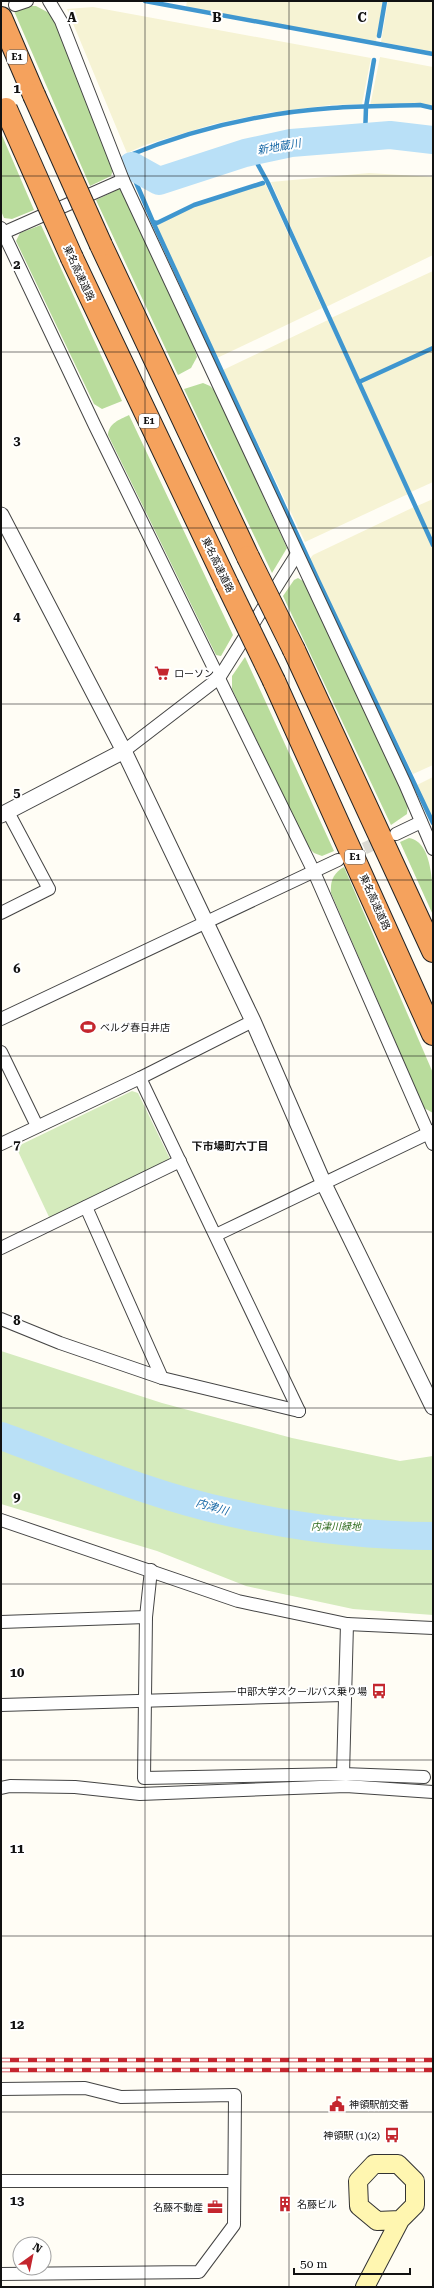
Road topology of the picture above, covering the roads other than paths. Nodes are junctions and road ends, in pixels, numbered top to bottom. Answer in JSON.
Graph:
{"nodes":[{"id":1,"x":27,"y":1,"type":"edge"},
{"id":2,"x":49,"y":1,"type":"edge"},
{"id":3,"x":8,"y":12,"type":"edge"},
{"id":4,"x":4,"y":103,"type":"edge"},
{"id":5,"x":124,"y":180,"type":"junction"},
{"id":6,"x":2,"y":230,"type":"edge"},
{"id":7,"x":1,"y":516,"type":"edge"},
{"id":8,"x":297,"y":554,"type":"junction"},
{"id":9,"x":219,"y":678,"type":"junction"},
{"id":10,"x":124,"y":751,"type":"junction"},
{"id":11,"x":5,"y":814,"type":"edge"},
{"id":12,"x":421,"y":822,"type":"junction"},
{"id":13,"x":396,"y":834,"type":"tunnel mouth"},
{"id":14,"x":433,"y":849,"type":"edge"},
{"id":15,"x":338,"y":860,"type":"tunnel mouth"},
{"id":16,"x":314,"y":872,"type":"junction"},
{"id":17,"x":1,"y":913,"type":"edge"},
{"id":18,"x":206,"y":922,"type":"junction"},
{"id":19,"x":433,"y":951,"type":"edge"},
{"id":20,"x":1,"y":1019,"type":"edge"},
{"id":21,"x":253,"y":1021,"type":"junction"},
{"id":22,"x":433,"y":1034,"type":"edge"},
{"id":23,"x":1,"y":1052,"type":"edge"},
{"id":24,"x":140,"y":1078,"type":"junction"},
{"id":25,"x":37,"y":1126,"type":"junction"},
{"id":26,"x":432,"y":1135,"type":"edge"},
{"id":27,"x":1,"y":1144,"type":"edge"},
{"id":28,"x":180,"y":1161,"type":"junction"},
{"id":29,"x":324,"y":1184,"type":"junction"},
{"id":30,"x":86,"y":1207,"type":"junction"},
{"id":31,"x":216,"y":1234,"type":"junction"},
{"id":32,"x":1,"y":1248,"type":"edge"},
{"id":33,"x":1,"y":1319,"type":"edge"},
{"id":34,"x":162,"y":1378,"type":"junction"},
{"id":35,"x":433,"y":1406,"type":"edge"},
{"id":36,"x":1,"y":1520,"type":"edge"},
{"id":37,"x":151,"y":1570,"type":"junction"},
{"id":38,"x":146,"y":1617,"type":"junction"},
{"id":39,"x":1,"y":1622,"type":"edge"},
{"id":40,"x":347,"y":1624,"type":"junction"},
{"id":41,"x":433,"y":1628,"type":"edge"},
{"id":42,"x":343,"y":1694,"type":"junction"},
{"id":43,"x":146,"y":1700,"type":"junction"},
{"id":44,"x":1,"y":1705,"type":"edge"},
{"id":45,"x":343,"y":1774,"type":"junction"},
{"id":46,"x":424,"y":1777,"type":"dead end"},
{"id":47,"x":1,"y":1788,"type":"edge"},
{"id":48,"x":433,"y":1792,"type":"edge"},
{"id":49,"x":1,"y":2089,"type":"edge"},
{"id":50,"x":1,"y":2181,"type":"edge"},
{"id":51,"x":233,"y":2181,"type":"junction"},
{"id":52,"x":400,"y":2220,"type":"dead end"},
{"id":53,"x":1,"y":2274,"type":"edge"},
{"id":54,"x":365,"y":2287,"type":"edge"}],
"edges":[{"from":1,"to":3,"type":"street"},
{"from":2,"to":5,"type":"street"},
{"from":3,"to":19,"type":"highway","number":"E1","bridge":true},
{"from":4,"to":22,"type":"highway","name":"東名高速道路","number":"E1","bridge":true},
{"from":5,"to":6,"type":"street"},
{"from":5,"to":8,"type":"street"},
{"from":6,"to":9,"type":"street"},
{"from":7,"to":10,"type":"street"},
{"from":8,"to":9,"type":"street"},
{"from":8,"to":12,"type":"street"},
{"from":9,"to":10,"type":"street"},
{"from":9,"to":16,"type":"street"},
{"from":10,"to":11,"type":"street"},
{"from":10,"to":18,"type":"street"},
{"from":11,"to":17,"type":"street"},
{"from":12,"to":13,"type":"street"},
{"from":12,"to":14,"type":"street"},
{"from":15,"to":16,"type":"street"},
{"from":16,"to":18,"type":"street"},
{"from":16,"to":26,"type":"street"},
{"from":18,"to":20,"type":"street"},
{"from":18,"to":21,"type":"street"},
{"from":21,"to":24,"type":"street"},
{"from":21,"to":29,"type":"street"},
{"from":23,"to":25,"type":"street"},
{"from":24,"to":25,"type":"street"},
{"from":24,"to":28,"type":"street"},
{"from":25,"to":27,"type":"street"},
{"from":26,"to":29,"type":"street"},
{"from":28,"to":30,"type":"street"},
{"from":28,"to":31,"type":"street"},
{"from":29,"to":31,"type":"street"},
{"from":29,"to":35,"type":"street"},
{"from":30,"to":32,"type":"street"},
{"from":30,"to":34,"type":"street"},
{"from":31,"to":34,"type":"street"},
{"from":33,"to":34,"type":"street"},
{"from":36,"to":37,"type":"street"},
{"from":37,"to":38,"type":"street"},
{"from":37,"to":40,"type":"street"},
{"from":38,"to":39,"type":"street"},
{"from":38,"to":43,"type":"street"},
{"from":40,"to":41,"type":"street"},
{"from":40,"to":42,"type":"street"},
{"from":42,"to":43,"type":"street"},
{"from":42,"to":45,"type":"street"},
{"from":43,"to":44,"type":"street"},
{"from":43,"to":45,"type":"street"},
{"from":45,"to":46,"type":"street"},
{"from":47,"to":48,"type":"street"},
{"from":49,"to":51,"type":"street"},
{"from":50,"to":51,"type":"street"},
{"from":51,"to":53,"type":"street"},
{"from":52,"to":54,"type":"main road"}]}
